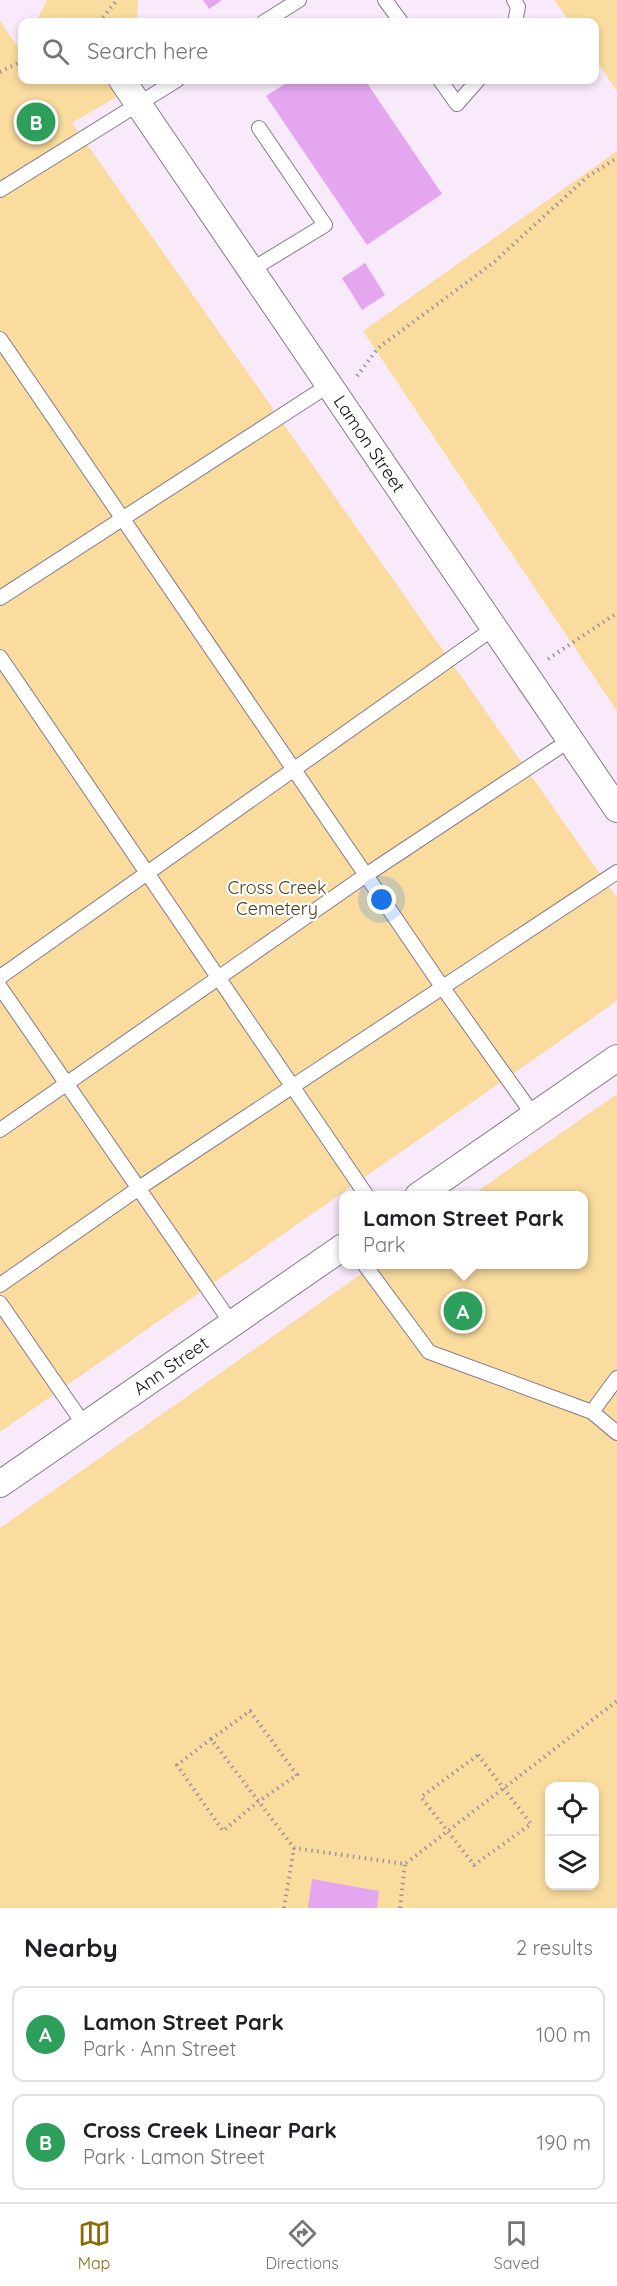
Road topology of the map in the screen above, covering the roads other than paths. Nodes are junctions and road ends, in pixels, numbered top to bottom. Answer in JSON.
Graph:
{"nodes":[{"id":1,"x":299,"y":0,"type":"edge"},
{"id":2,"x":386,"y":0,"type":"edge"},
{"id":3,"x":514,"y":0,"type":"edge"},
{"id":4,"x":270,"y":18,"type":"edge"},
{"id":5,"x":398,"y":18,"type":"edge"},
{"id":6,"x":515,"y":18,"type":"edge"},
{"id":7,"x":125,"y":84,"type":"edge"},
{"id":8,"x":171,"y":84,"type":"edge"},
{"id":9,"x":443,"y":84,"type":"edge"},
{"id":10,"x":474,"y":84,"type":"edge"},
{"id":11,"x":139,"y":104,"type":"junction"},
{"id":12,"x":260,"y":128,"type":"dead end"},
{"id":13,"x":0,"y":190,"type":"edge"},
{"id":14,"x":251,"y":270,"type":"junction"},
{"id":15,"x":0,"y":339,"type":"edge"},
{"id":16,"x":334,"y":392,"type":"junction"},
{"id":17,"x":122,"y":520,"type":"junction"},
{"id":18,"x":0,"y":598,"type":"edge"},
{"id":19,"x":494,"y":628,"type":"junction"},
{"id":20,"x":0,"y":657,"type":"edge"},
{"id":21,"x":570,"y":740,"type":"junction"},
{"id":22,"x":294,"y":770,"type":"junction"},
{"id":23,"x":617,"y":809,"type":"edge"},
{"id":24,"x":617,"y":872,"type":"edge"},
{"id":25,"x":147,"y":873,"type":"junction"},
{"id":26,"x":366,"y":875,"type":"junction"},
{"id":27,"x":0,"y":977,"type":"edge"},
{"id":28,"x":219,"y":978,"type":"junction"},
{"id":29,"x":0,"y":987,"type":"edge"},
{"id":30,"x":443,"y":988,"type":"junction"},
{"id":31,"x":617,"y":1058,"type":"edge"},
{"id":32,"x":67,"y":1083,"type":"junction"},
{"id":33,"x":293,"y":1087,"type":"junction"},
{"id":34,"x":534,"y":1116,"type":"junction"},
{"id":35,"x":0,"y":1130,"type":"edge"},
{"id":36,"x":139,"y":1188,"type":"junction"},
{"id":37,"x":364,"y":1191,"type":"edge"},
{"id":38,"x":425,"y":1191,"type":"edge"},
{"id":39,"x":339,"y":1250,"type":"edge"},
{"id":40,"x":368,"y":1269,"type":"edge"},
{"id":41,"x":0,"y":1285,"type":"edge"},
{"id":42,"x":0,"y":1303,"type":"edge"},
{"id":43,"x":232,"y":1324,"type":"junction"},
{"id":44,"x":617,"y":1378,"type":"edge"},
{"id":45,"x":592,"y":1412,"type":"junction"},
{"id":46,"x":85,"y":1426,"type":"junction"},
{"id":47,"x":617,"y":1432,"type":"edge"},
{"id":48,"x":0,"y":1485,"type":"edge"}],
"edges":[{"from":1,"to":4,"type":"lane"},
{"from":2,"to":5,"type":"lane"},
{"from":3,"to":6,"type":"lane"},
{"from":7,"to":11,"type":"street","name":"Lamon Street"},
{"from":8,"to":11,"type":"lane"},
{"from":9,"to":10,"type":"lane"},
{"from":11,"to":13,"type":"lane"},
{"from":11,"to":14,"type":"street","name":"Lamon Street"},
{"from":12,"to":14,"type":"lane"},
{"from":14,"to":16,"type":"street","name":"Lamon Street"},
{"from":15,"to":17,"type":"lane"},
{"from":16,"to":17,"type":"lane"},
{"from":16,"to":19,"type":"street","name":"Lamon Street"},
{"from":17,"to":18,"type":"lane"},
{"from":17,"to":22,"type":"lane"},
{"from":19,"to":21,"type":"street","name":"Lamon Street"},
{"from":19,"to":22,"type":"lane"},
{"from":20,"to":25,"type":"lane"},
{"from":21,"to":23,"type":"street","name":"Lamon Street"},
{"from":21,"to":26,"type":"lane"},
{"from":22,"to":25,"type":"lane"},
{"from":22,"to":26,"type":"lane"},
{"from":24,"to":30,"type":"lane"},
{"from":25,"to":27,"type":"lane"},
{"from":25,"to":28,"type":"lane"},
{"from":26,"to":28,"type":"lane"},
{"from":26,"to":30,"type":"lane"},
{"from":28,"to":32,"type":"lane"},
{"from":28,"to":33,"type":"lane"},
{"from":29,"to":32,"type":"lane"},
{"from":30,"to":33,"type":"lane"},
{"from":30,"to":34,"type":"lane"},
{"from":31,"to":34,"type":"street"},
{"from":32,"to":35,"type":"lane"},
{"from":32,"to":36,"type":"lane"},
{"from":33,"to":36,"type":"lane"},
{"from":33,"to":37,"type":"lane"},
{"from":34,"to":38,"type":"street"},
{"from":36,"to":41,"type":"lane"},
{"from":36,"to":43,"type":"lane"},
{"from":39,"to":43,"type":"street","name":"Ann Street"},
{"from":40,"to":45,"type":"lane"},
{"from":42,"to":46,"type":"lane"},
{"from":43,"to":46,"type":"street","name":"Ann Street"},
{"from":44,"to":45,"type":"lane"},
{"from":45,"to":47,"type":"lane"},
{"from":46,"to":48,"type":"street","name":"Ann Street"}]}
